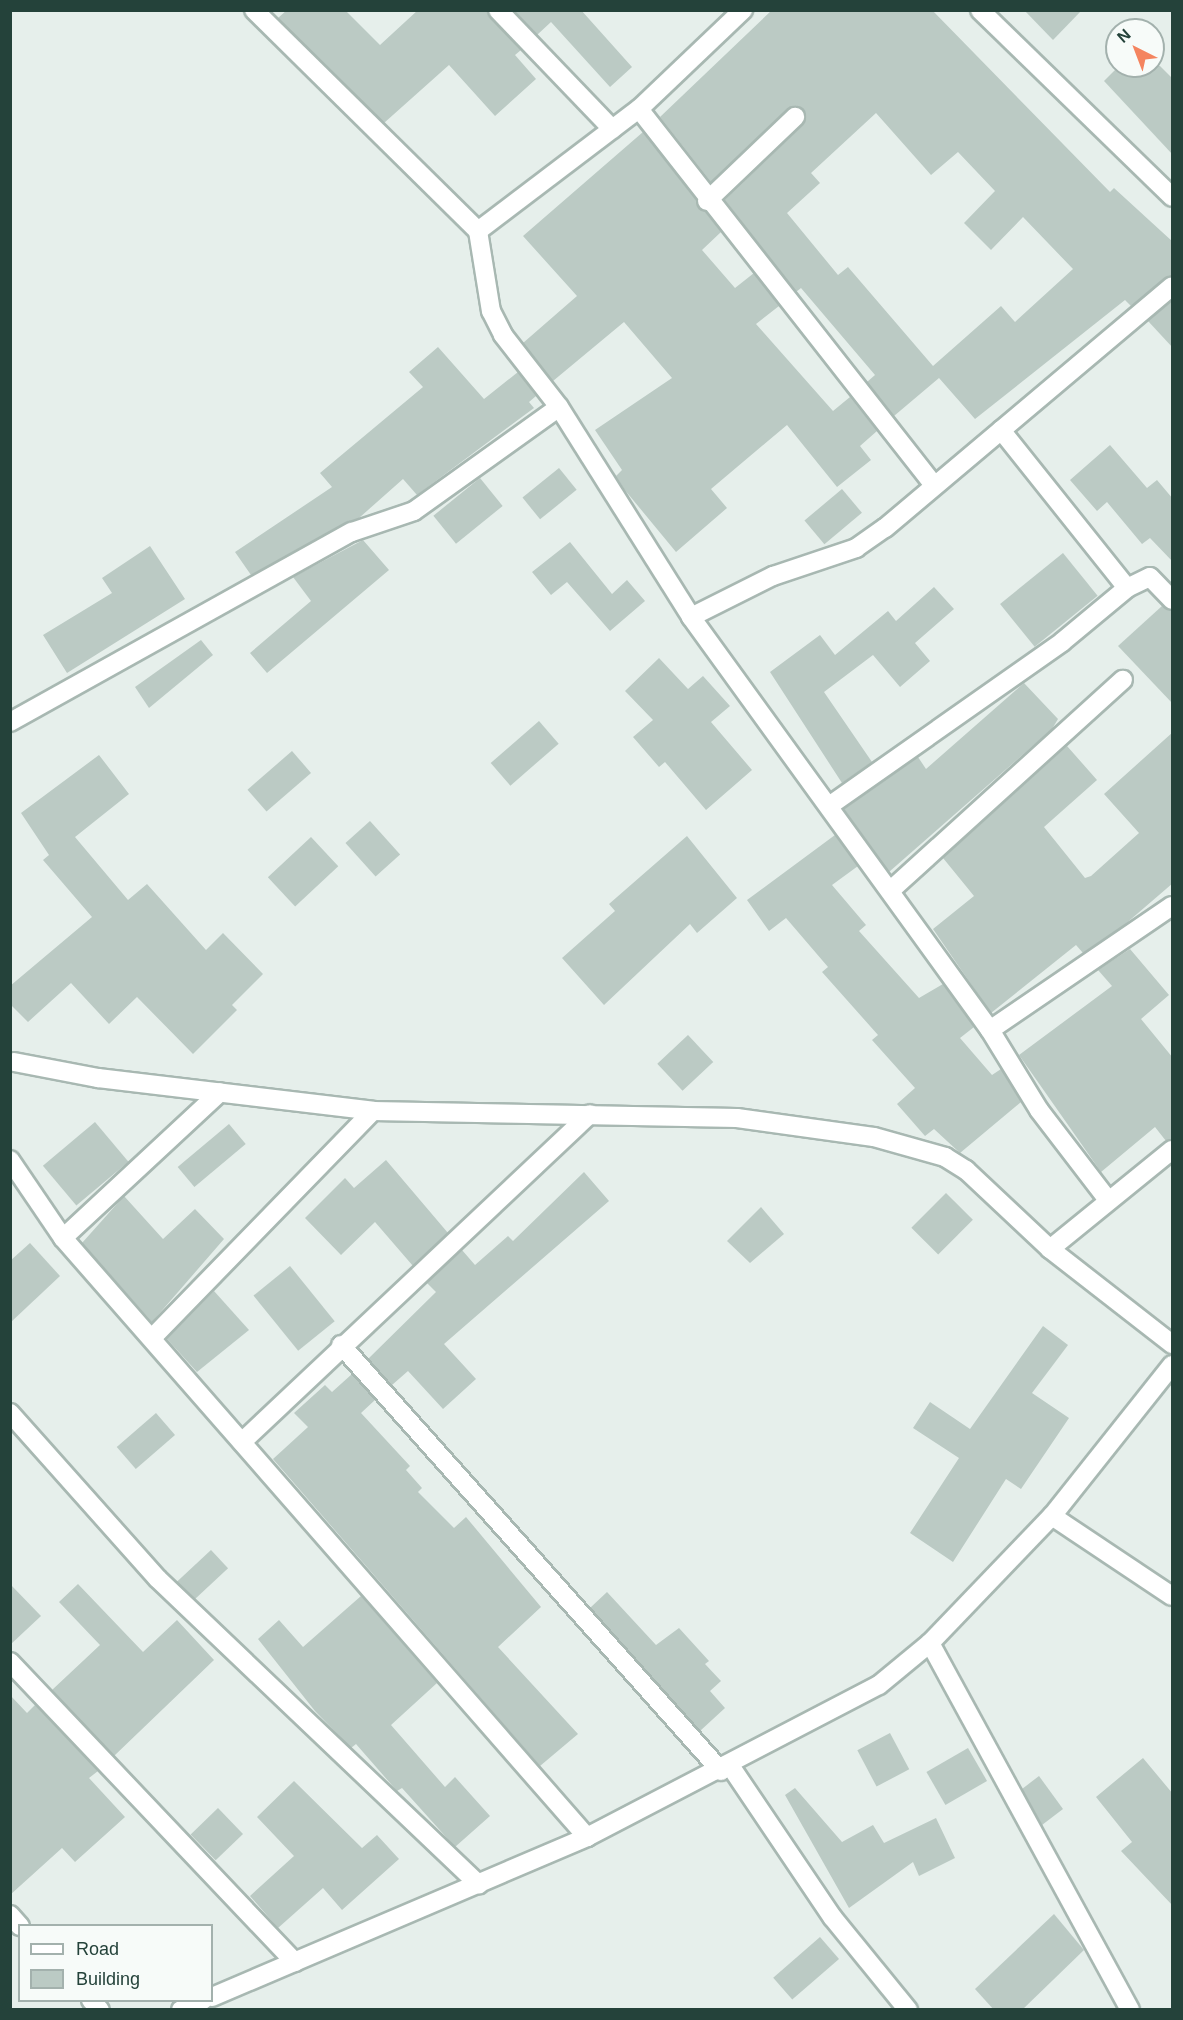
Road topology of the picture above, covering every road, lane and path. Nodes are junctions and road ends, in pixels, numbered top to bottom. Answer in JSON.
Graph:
{"nodes":[{"id":1,"x":254,"y":10,"type":"edge"},
{"id":2,"x":498,"y":10,"type":"edge"},
{"id":3,"x":743,"y":10,"type":"edge"},
{"id":4,"x":980,"y":10,"type":"edge"},
{"id":5,"x":639,"y":109,"type":"junction"},
{"id":6,"x":795,"y":117,"type":"dead end"},
{"id":7,"x":612,"y":129,"type":"junction"},
{"id":8,"x":1173,"y":197,"type":"edge"},
{"id":9,"x":707,"y":201,"type":"junction"},
{"id":10,"x":478,"y":231,"type":"junction"},
{"id":11,"x":1173,"y":286,"type":"edge"},
{"id":12,"x":559,"y":407,"type":"junction"},
{"id":13,"x":1001,"y":430,"type":"junction"},
{"id":14,"x":934,"y":485,"type":"junction"},
{"id":15,"x":1127,"y":588,"type":"junction"},
{"id":16,"x":1173,"y":600,"type":"edge"},
{"id":17,"x":691,"y":617,"type":"junction"},
{"id":18,"x":1123,"y":680,"type":"dead end"},
{"id":19,"x":10,"y":722,"type":"edge"},
{"id":20,"x":829,"y":806,"type":"junction"},
{"id":21,"x":891,"y":890,"type":"junction"},
{"id":22,"x":1173,"y":906,"type":"edge"},
{"id":23,"x":990,"y":1029,"type":"junction"},
{"id":24,"x":12,"y":1062,"type":"edge"},
{"id":25,"x":220,"y":1092,"type":"junction"},
{"id":26,"x":373,"y":1111,"type":"junction"},
{"id":27,"x":590,"y":1114,"type":"junction"},
{"id":28,"x":1173,"y":1150,"type":"edge"},
{"id":29,"x":10,"y":1160,"type":"edge"},
{"id":30,"x":1108,"y":1200,"type":"junction"},
{"id":31,"x":63,"y":1238,"type":"junction"},
{"id":32,"x":1050,"y":1249,"type":"junction"},
{"id":33,"x":153,"y":1337,"type":"junction"},
{"id":34,"x":1173,"y":1344,"type":"edge"},
{"id":35,"x":341,"y":1345,"type":"junction"},
{"id":36,"x":1173,"y":1365,"type":"edge"},
{"id":37,"x":10,"y":1413,"type":"edge"},
{"id":38,"x":242,"y":1442,"type":"junction"},
{"id":39,"x":1052,"y":1516,"type":"junction"},
{"id":40,"x":1173,"y":1596,"type":"edge"},
{"id":41,"x":930,"y":1643,"type":"junction"},
{"id":42,"x":10,"y":1662,"type":"edge"},
{"id":43,"x":726,"y":1769,"type":"junction"},
{"id":44,"x":587,"y":1837,"type":"junction"},
{"id":45,"x":479,"y":1885,"type":"junction"},
{"id":46,"x":296,"y":1962,"type":"junction"},
{"id":47,"x":213,"y":1997,"type":"edge"},
{"id":48,"x":201,"y":2002,"type":"edge"},
{"id":49,"x":181,"y":2010,"type":"edge"},
{"id":50,"x":908,"y":2010,"type":"edge"},
{"id":51,"x":1130,"y":2010,"type":"edge"}],
"edges":[{"from":1,"to":10,"type":"street"},
{"from":2,"to":7,"type":"street"},
{"from":3,"to":5,"type":"street"},
{"from":4,"to":8,"type":"street"},
{"from":5,"to":7,"type":"street"},
{"from":5,"to":9,"type":"street"},
{"from":6,"to":9,"type":"street"},
{"from":7,"to":10,"type":"street"},
{"from":9,"to":14,"type":"street"},
{"from":10,"to":12,"type":"street"},
{"from":11,"to":13,"type":"street"},
{"from":12,"to":17,"type":"street"},
{"from":12,"to":19,"type":"street"},
{"from":13,"to":14,"type":"street"},
{"from":13,"to":15,"type":"street"},
{"from":14,"to":17,"type":"street"},
{"from":15,"to":16,"type":"street"},
{"from":15,"to":20,"type":"street"},
{"from":17,"to":20,"type":"street"},
{"from":18,"to":21,"type":"street"},
{"from":20,"to":21,"type":"street"},
{"from":21,"to":23,"type":"street"},
{"from":22,"to":23,"type":"street"},
{"from":23,"to":30,"type":"street"},
{"from":24,"to":25,"type":"street"},
{"from":25,"to":26,"type":"street"},
{"from":25,"to":31,"type":"street"},
{"from":26,"to":27,"type":"street"},
{"from":26,"to":33,"type":"street"},
{"from":27,"to":32,"type":"street"},
{"from":27,"to":35,"type":"street"},
{"from":28,"to":30,"type":"street"},
{"from":29,"to":31,"type":"street"},
{"from":30,"to":32,"type":"street"},
{"from":31,"to":33,"type":"street"},
{"from":32,"to":34,"type":"street"},
{"from":33,"to":38,"type":"street"},
{"from":35,"to":38,"type":"street"},
{"from":35,"to":43,"type":"street"},
{"from":36,"to":39,"type":"street"},
{"from":37,"to":45,"type":"street"},
{"from":38,"to":44,"type":"street"},
{"from":39,"to":40,"type":"street"},
{"from":39,"to":41,"type":"street"},
{"from":41,"to":43,"type":"street"},
{"from":41,"to":51,"type":"street"},
{"from":42,"to":46,"type":"street"},
{"from":43,"to":44,"type":"street"},
{"from":43,"to":50,"type":"street"},
{"from":44,"to":45,"type":"street"},
{"from":45,"to":46,"type":"street"},
{"from":46,"to":47,"type":"street"},
{"from":48,"to":49,"type":"street"}]}
